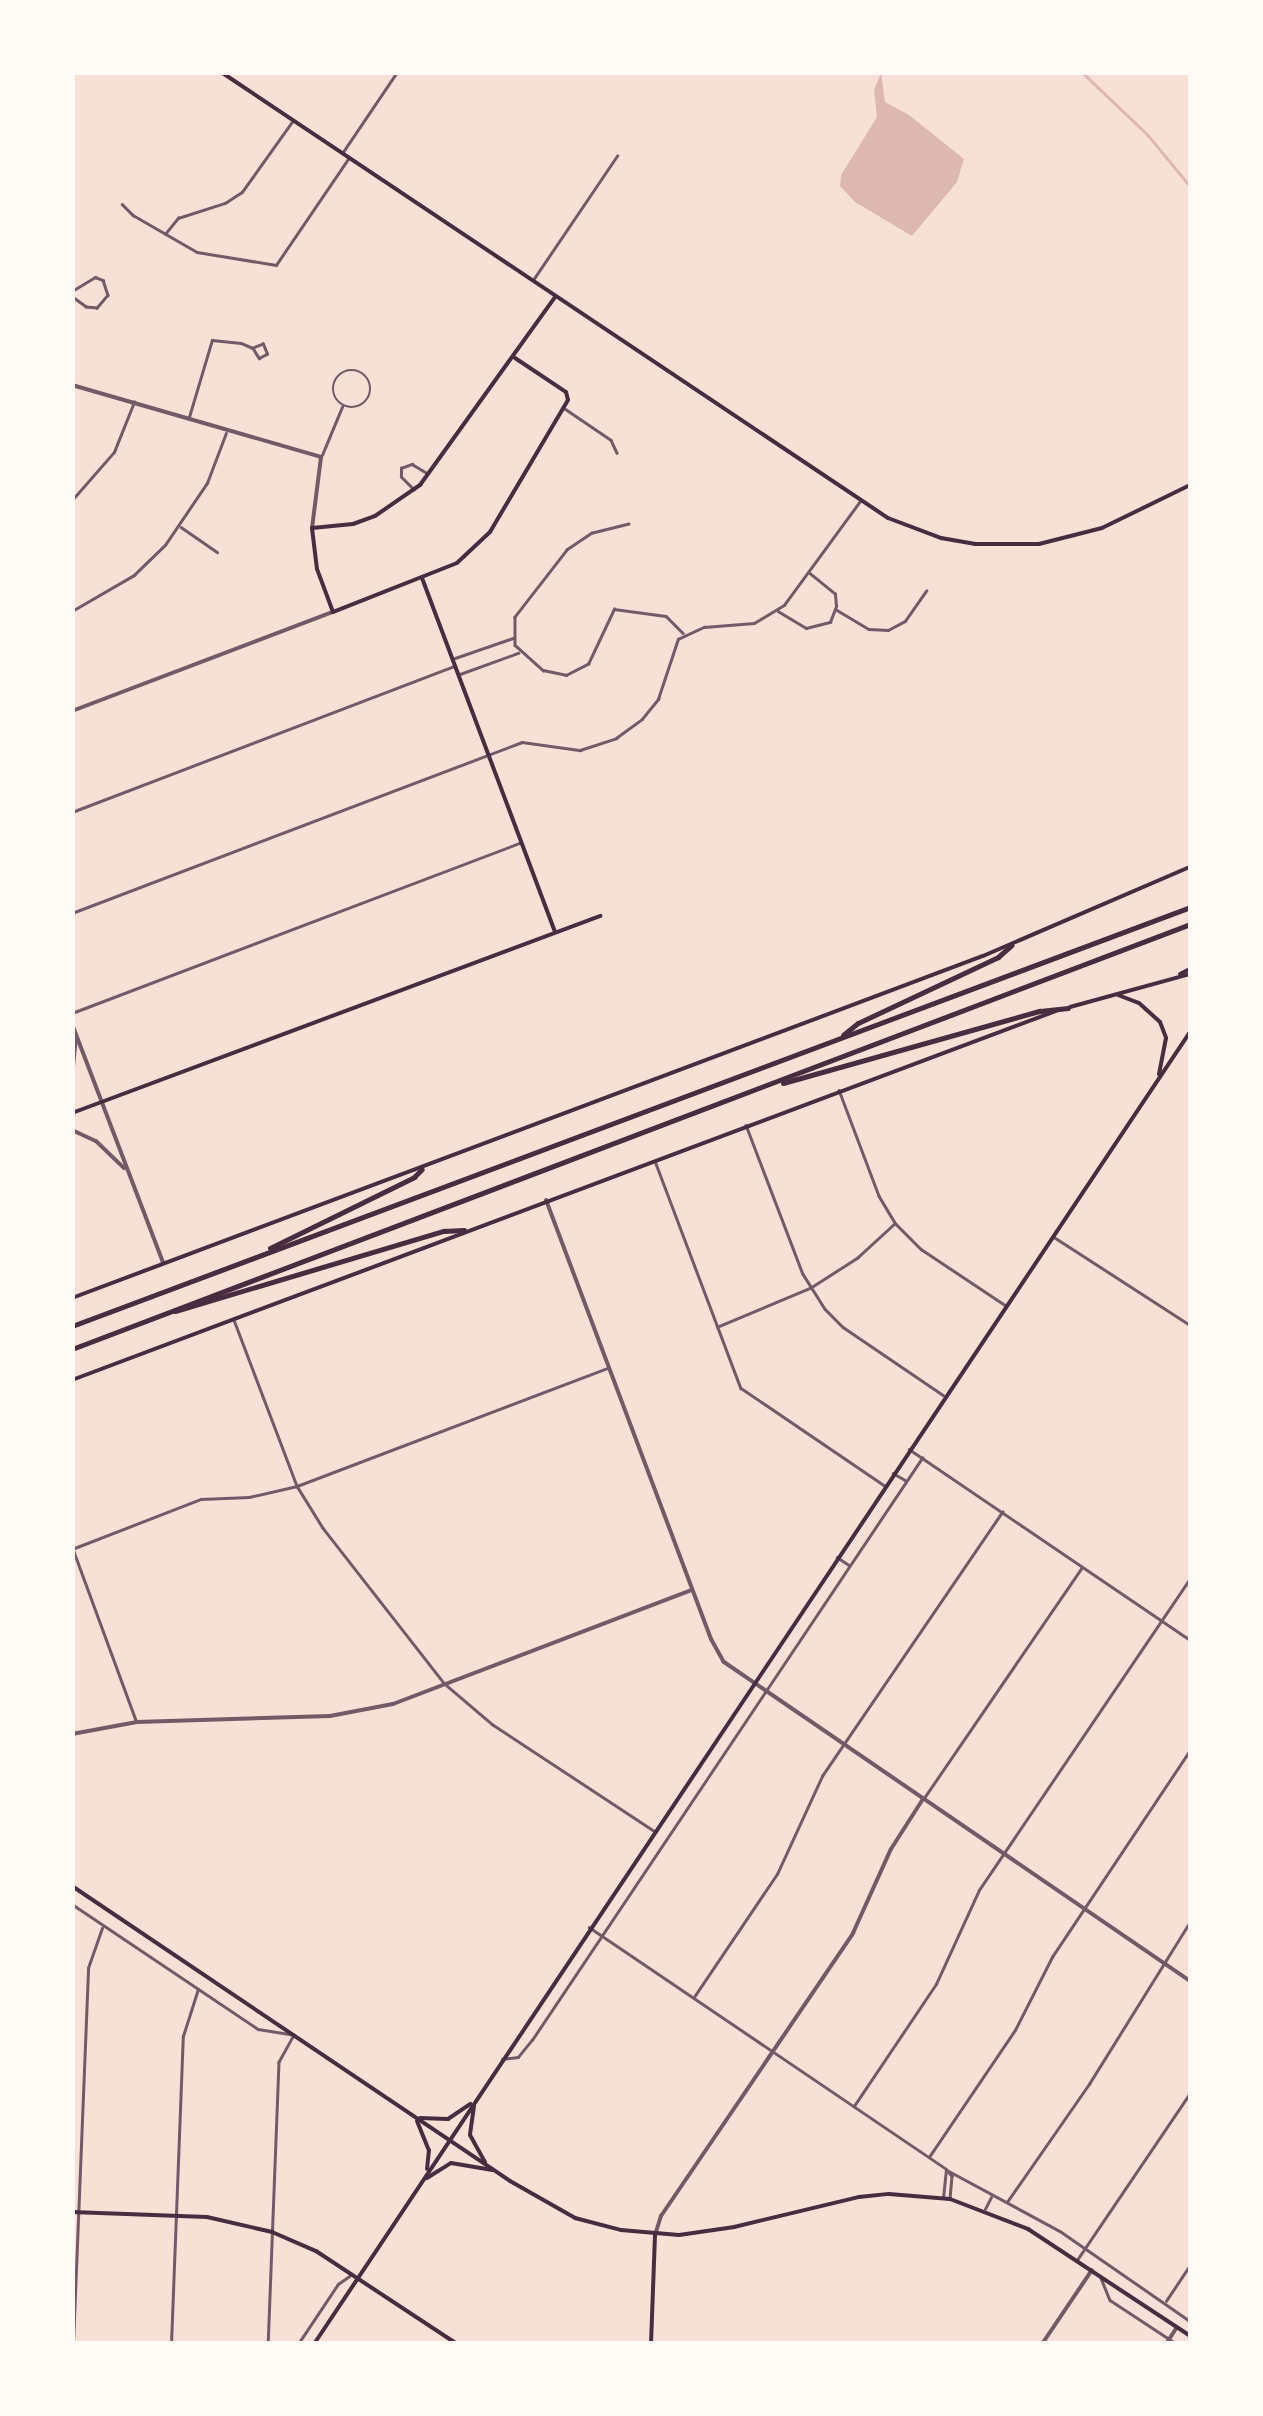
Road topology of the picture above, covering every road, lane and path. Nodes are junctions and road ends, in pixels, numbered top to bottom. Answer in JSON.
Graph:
{"nodes":[{"id":1,"x":221,"y":72,"type":"edge"},
{"id":2,"x":397,"y":72,"type":"edge"},
{"id":3,"x":293,"y":121,"type":"junction"},
{"id":4,"x":342,"y":154,"type":"junction"},
{"id":5,"x":618,"y":156,"type":"dead end"},
{"id":6,"x":348,"y":158,"type":"junction"},
{"id":7,"x":122,"y":204,"type":"dead end"},
{"id":8,"x":165,"y":234,"type":"junction"},
{"id":9,"x":532,"y":281,"type":"junction"},
{"id":10,"x":72,"y":294,"type":"edge"},
{"id":11,"x":555,"y":297,"type":"junction"},
{"id":12,"x":254,"y":348,"type":"dead end"},
{"id":13,"x":515,"y":358,"type":"junction"},
{"id":14,"x":72,"y":386,"type":"edge"},
{"id":15,"x":134,"y":402,"type":"junction"},
{"id":16,"x":342,"y":406,"type":"junction"},
{"id":17,"x":564,"y":408,"type":"junction"},
{"id":18,"x":188,"y":418,"type":"junction"},
{"id":19,"x":227,"y":430,"type":"junction"},
{"id":20,"x":617,"y":454,"type":"dead end"},
{"id":21,"x":321,"y":457,"type":"junction"},
{"id":22,"x":428,"y":474,"type":"junction"},
{"id":23,"x":1190,"y":484,"type":"edge"},
{"id":24,"x":414,"y":490,"type":"junction"},
{"id":25,"x":72,"y":500,"type":"edge"},
{"id":26,"x":860,"y":501,"type":"junction"},
{"id":27,"x":629,"y":524,"type":"dead end"},
{"id":28,"x":180,"y":526,"type":"junction"},
{"id":29,"x":312,"y":528,"type":"junction"},
{"id":30,"x":217,"y":552,"type":"dead end"},
{"id":31,"x":810,"y":574,"type":"junction"},
{"id":32,"x":422,"y":578,"type":"junction"},
{"id":33,"x":926,"y":591,"type":"dead end"},
{"id":34,"x":776,"y":610,"type":"junction"},
{"id":35,"x":836,"y":610,"type":"junction"},
{"id":36,"x":72,"y":611,"type":"edge"},
{"id":37,"x":332,"y":612,"type":"junction"},
{"id":38,"x":684,"y":634,"type":"junction"},
{"id":39,"x":513,"y":638,"type":"junction"},
{"id":40,"x":520,"y":652,"type":"junction"},
{"id":41,"x":454,"y":658,"type":"junction"},
{"id":42,"x":456,"y":665,"type":"junction"},
{"id":43,"x":460,"y":674,"type":"junction"},
{"id":44,"x":72,"y":711,"type":"edge"},
{"id":45,"x":490,"y":755,"type":"junction"},
{"id":46,"x":72,"y":812,"type":"edge"},
{"id":47,"x":521,"y":843,"type":"junction"},
{"id":48,"x":1190,"y":867,"type":"edge"},
{"id":49,"x":1190,"y":907,"type":"edge"},
{"id":50,"x":72,"y":912,"type":"edge"},
{"id":51,"x":600,"y":916,"type":"dead end"},
{"id":52,"x":1190,"y":924,"type":"edge"},
{"id":53,"x":554,"y":932,"type":"junction"},
{"id":54,"x":1012,"y":945,"type":"junction"},
{"id":55,"x":1190,"y":972,"type":"edge"},
{"id":56,"x":1113,"y":994,"type":"junction"},
{"id":57,"x":1068,"y":1008,"type":"junction"},
{"id":58,"x":72,"y":1013,"type":"edge"},
{"id":59,"x":72,"y":1024,"type":"edge"},
{"id":60,"x":75,"y":1031,"type":"junction"},
{"id":61,"x":1190,"y":1032,"type":"edge"},
{"id":62,"x":840,"y":1038,"type":"junction"},
{"id":63,"x":72,"y":1077,"type":"edge"},
{"id":64,"x":1158,"y":1080,"type":"junction"},
{"id":65,"x":780,"y":1083,"type":"junction"},
{"id":66,"x":839,"y":1090,"type":"junction"},
{"id":67,"x":102,"y":1102,"type":"junction"},
{"id":68,"x":72,"y":1113,"type":"edge"},
{"id":69,"x":746,"y":1125,"type":"junction"},
{"id":70,"x":72,"y":1130,"type":"edge"},
{"id":71,"x":654,"y":1160,"type":"junction"},
{"id":72,"x":422,"y":1168,"type":"junction"},
{"id":73,"x":129,"y":1174,"type":"junction"},
{"id":74,"x":546,"y":1200,"type":"junction"},
{"id":75,"x":895,"y":1223,"type":"junction"},
{"id":76,"x":464,"y":1230,"type":"junction"},
{"id":77,"x":1052,"y":1236,"type":"junction"},
{"id":78,"x":261,"y":1255,"type":"junction"},
{"id":79,"x":164,"y":1265,"type":"junction"},
{"id":80,"x":810,"y":1288,"type":"junction"},
{"id":81,"x":72,"y":1298,"type":"edge"},
{"id":82,"x":1006,"y":1306,"type":"junction"},
{"id":83,"x":172,"y":1310,"type":"junction"},
{"id":84,"x":234,"y":1319,"type":"junction"},
{"id":85,"x":1190,"y":1325,"type":"edge"},
{"id":86,"x":72,"y":1326,"type":"edge"},
{"id":87,"x":717,"y":1328,"type":"junction"},
{"id":88,"x":72,"y":1349,"type":"edge"},
{"id":89,"x":609,"y":1367,"type":"junction"},
{"id":90,"x":72,"y":1380,"type":"edge"},
{"id":91,"x":945,"y":1396,"type":"junction"},
{"id":92,"x":909,"y":1449,"type":"junction"},
{"id":93,"x":922,"y":1458,"type":"junction"},
{"id":94,"x":893,"y":1473,"type":"junction"},
{"id":95,"x":906,"y":1481,"type":"junction"},
{"id":96,"x":297,"y":1486,"type":"junction"},
{"id":97,"x":885,"y":1486,"type":"junction"},
{"id":98,"x":1002,"y":1512,"type":"junction"},
{"id":99,"x":73,"y":1549,"type":"edge"},
{"id":100,"x":837,"y":1557,"type":"junction"},
{"id":101,"x":850,"y":1566,"type":"junction"},
{"id":102,"x":1082,"y":1566,"type":"junction"},
{"id":103,"x":1190,"y":1578,"type":"edge"},
{"id":104,"x":692,"y":1590,"type":"junction"},
{"id":105,"x":1162,"y":1621,"type":"junction"},
{"id":106,"x":1190,"y":1640,"type":"edge"},
{"id":107,"x":445,"y":1684,"type":"junction"},
{"id":108,"x":753,"y":1684,"type":"junction"},
{"id":109,"x":766,"y":1692,"type":"junction"},
{"id":110,"x":732,"y":1715,"type":"junction"},
{"id":111,"x":137,"y":1722,"type":"junction"},
{"id":112,"x":744,"y":1724,"type":"junction"},
{"id":113,"x":72,"y":1734,"type":"edge"},
{"id":114,"x":843,"y":1745,"type":"junction"},
{"id":115,"x":1190,"y":1750,"type":"edge"},
{"id":116,"x":923,"y":1799,"type":"junction"},
{"id":117,"x":654,"y":1831,"type":"junction"},
{"id":118,"x":1004,"y":1854,"type":"junction"},
{"id":119,"x":72,"y":1886,"type":"edge"},
{"id":120,"x":72,"y":1904,"type":"edge"},
{"id":121,"x":1084,"y":1908,"type":"junction"},
{"id":122,"x":1190,"y":1922,"type":"edge"},
{"id":123,"x":104,"y":1926,"type":"junction"},
{"id":124,"x":590,"y":1927,"type":"junction"},
{"id":125,"x":602,"y":1935,"type":"junction"},
{"id":126,"x":1163,"y":1962,"type":"junction"},
{"id":127,"x":1190,"y":1981,"type":"edge"},
{"id":128,"x":198,"y":1989,"type":"junction"},
{"id":129,"x":694,"y":1997,"type":"junction"},
{"id":130,"x":294,"y":2035,"type":"junction"},
{"id":131,"x":773,"y":2051,"type":"junction"},
{"id":132,"x":502,"y":2060,"type":"junction"},
{"id":133,"x":1190,"y":2094,"type":"edge"},
{"id":134,"x":474,"y":2102,"type":"junction"},
{"id":135,"x":854,"y":2106,"type":"junction"},
{"id":136,"x":415,"y":2117,"type":"junction"},
{"id":137,"x":449,"y":2140,"type":"junction"},
{"id":138,"x":928,"y":2156,"type":"junction"},
{"id":139,"x":488,"y":2166,"type":"junction"},
{"id":140,"x":946,"y":2169,"type":"junction"},
{"id":141,"x":495,"y":2171,"type":"junction"},
{"id":142,"x":424,"y":2179,"type":"junction"},
{"id":143,"x":991,"y":2196,"type":"junction"},
{"id":144,"x":943,"y":2198,"type":"junction"},
{"id":145,"x":950,"y":2199,"type":"junction"},
{"id":146,"x":1007,"y":2202,"type":"junction"},
{"id":147,"x":985,"y":2209,"type":"junction"},
{"id":148,"x":75,"y":2213,"type":"edge"},
{"id":149,"x":176,"y":2215,"type":"junction"},
{"id":150,"x":272,"y":2232,"type":"junction"},
{"id":151,"x":655,"y":2235,"type":"junction"},
{"id":152,"x":1085,"y":2248,"type":"junction"},
{"id":153,"x":1077,"y":2260,"type":"junction"},
{"id":154,"x":1190,"y":2265,"type":"edge"},
{"id":155,"x":1092,"y":2270,"type":"junction"},
{"id":156,"x":355,"y":2276,"type":"junction"},
{"id":157,"x":1101,"y":2276,"type":"junction"},
{"id":158,"x":1135,"y":2283,"type":"junction"},
{"id":159,"x":1128,"y":2294,"type":"junction"},
{"id":160,"x":1164,"y":2303,"type":"junction"},
{"id":161,"x":1190,"y":2321,"type":"edge"},
{"id":162,"x":1178,"y":2327,"type":"junction"},
{"id":163,"x":1190,"y":2336,"type":"edge"},
{"id":164,"x":1168,"y":2341,"type":"edge"},
{"id":165,"x":74,"y":2344,"type":"edge"},
{"id":166,"x":171,"y":2344,"type":"edge"},
{"id":167,"x":268,"y":2344,"type":"edge"},
{"id":168,"x":298,"y":2344,"type":"edge"},
{"id":169,"x":314,"y":2344,"type":"edge"},
{"id":170,"x":457,"y":2344,"type":"edge"},
{"id":171,"x":651,"y":2344,"type":"edge"},
{"id":172,"x":1042,"y":2344,"type":"edge"},
{"id":173,"x":1177,"y":2344,"type":"edge"}],
"edges":[{"from":1,"to":3,"type":"main road"},
{"from":2,"to":4,"type":"street"},
{"from":3,"to":4,"type":"main road"},
{"from":3,"to":8,"type":"street"},
{"from":4,"to":6,"type":"main road"},
{"from":5,"to":9,"type":"street"},
{"from":6,"to":8,"type":"street"},
{"from":6,"to":9,"type":"main road"},
{"from":7,"to":8,"type":"street"},
{"from":9,"to":11,"type":"main road"},
{"from":10,"to":10,"type":"street"},
{"from":11,"to":13,"type":"main road"},
{"from":11,"to":26,"type":"main road"},
{"from":12,"to":18,"type":"street"},
{"from":13,"to":17,"type":"main road"},
{"from":13,"to":22,"type":"main road"},
{"from":14,"to":15,"type":"street"},
{"from":15,"to":18,"type":"street"},
{"from":15,"to":25,"type":"street"},
{"from":16,"to":16,"type":"street"},
{"from":16,"to":21,"type":"street"},
{"from":17,"to":20,"type":"street"},
{"from":17,"to":32,"type":"main road"},
{"from":18,"to":19,"type":"street"},
{"from":19,"to":21,"type":"street"},
{"from":19,"to":28,"type":"street"},
{"from":21,"to":29,"type":"street"},
{"from":22,"to":24,"type":"main road"},
{"from":22,"to":24,"type":"street"},
{"from":23,"to":26,"type":"main road"},
{"from":24,"to":29,"type":"main road"},
{"from":26,"to":31,"type":"street"},
{"from":27,"to":39,"type":"street"},
{"from":28,"to":30,"type":"street"},
{"from":28,"to":36,"type":"street"},
{"from":29,"to":37,"type":"main road"},
{"from":31,"to":34,"type":"street"},
{"from":31,"to":35,"type":"street"},
{"from":32,"to":37,"type":"main road"},
{"from":32,"to":41,"type":"main road"},
{"from":33,"to":35,"type":"street"},
{"from":34,"to":35,"type":"street"},
{"from":34,"to":38,"type":"street"},
{"from":37,"to":44,"type":"street"},
{"from":38,"to":40,"type":"street"},
{"from":38,"to":45,"type":"street"},
{"from":39,"to":40,"type":"street"},
{"from":39,"to":41,"type":"street"},
{"from":40,"to":43,"type":"street"},
{"from":41,"to":42,"type":"main road"},
{"from":42,"to":43,"type":"main road"},
{"from":42,"to":46,"type":"street"},
{"from":43,"to":45,"type":"main road"},
{"from":45,"to":47,"type":"main road"},
{"from":45,"to":50,"type":"street"},
{"from":47,"to":53,"type":"main road"},
{"from":47,"to":58,"type":"street"},
{"from":48,"to":54,"type":"main road"},
{"from":49,"to":62,"type":"highway"},
{"from":51,"to":53,"type":"main road"},
{"from":52,"to":65,"type":"highway"},
{"from":53,"to":67,"type":"main road"},
{"from":54,"to":62,"type":"highway"},
{"from":54,"to":72,"type":"main road"},
{"from":55,"to":56,"type":"main road"},
{"from":56,"to":57,"type":"main road"},
{"from":56,"to":64,"type":"main road"},
{"from":57,"to":65,"type":"highway"},
{"from":57,"to":66,"type":"main road"},
{"from":59,"to":60,"type":"street"},
{"from":60,"to":63,"type":"street"},
{"from":60,"to":67,"type":"street"},
{"from":61,"to":64,"type":"main road"},
{"from":62,"to":78,"type":"highway"},
{"from":64,"to":77,"type":"main road"},
{"from":65,"to":83,"type":"highway"},
{"from":66,"to":69,"type":"main road"},
{"from":66,"to":75,"type":"street"},
{"from":67,"to":68,"type":"main road"},
{"from":67,"to":73,"type":"street"},
{"from":69,"to":71,"type":"main road"},
{"from":69,"to":80,"type":"street"},
{"from":70,"to":73,"type":"street"},
{"from":71,"to":74,"type":"main road"},
{"from":71,"to":87,"type":"street"},
{"from":72,"to":78,"type":"highway"},
{"from":72,"to":79,"type":"main road"},
{"from":73,"to":79,"type":"street"},
{"from":74,"to":76,"type":"main road"},
{"from":74,"to":89,"type":"street"},
{"from":75,"to":80,"type":"street"},
{"from":75,"to":82,"type":"street"},
{"from":76,"to":83,"type":"highway"},
{"from":76,"to":84,"type":"main road"},
{"from":77,"to":82,"type":"main road"},
{"from":77,"to":85,"type":"street"},
{"from":78,"to":86,"type":"highway"},
{"from":79,"to":81,"type":"main road"},
{"from":80,"to":87,"type":"street"},
{"from":80,"to":91,"type":"street"},
{"from":82,"to":91,"type":"main road"},
{"from":83,"to":88,"type":"highway"},
{"from":84,"to":90,"type":"main road"},
{"from":84,"to":96,"type":"street"},
{"from":87,"to":97,"type":"street"},
{"from":89,"to":96,"type":"street"},
{"from":89,"to":104,"type":"street"},
{"from":91,"to":92,"type":"main road"},
{"from":92,"to":93,"type":"street"},
{"from":92,"to":94,"type":"main road"},
{"from":93,"to":95,"type":"street"},
{"from":93,"to":98,"type":"street"},
{"from":94,"to":95,"type":"street"},
{"from":94,"to":97,"type":"main road"},
{"from":95,"to":101,"type":"street"},
{"from":96,"to":99,"type":"street"},
{"from":96,"to":107,"type":"street"},
{"from":97,"to":100,"type":"main road"},
{"from":98,"to":102,"type":"street"},
{"from":98,"to":114,"type":"street"},
{"from":99,"to":111,"type":"street"},
{"from":100,"to":101,"type":"street"},
{"from":100,"to":108,"type":"main road"},
{"from":101,"to":109,"type":"street"},
{"from":102,"to":105,"type":"street"},
{"from":102,"to":116,"type":"street"},
{"from":103,"to":105,"type":"street"},
{"from":104,"to":107,"type":"street"},
{"from":104,"to":108,"type":"street"},
{"from":105,"to":106,"type":"street"},
{"from":105,"to":118,"type":"street"},
{"from":107,"to":111,"type":"street"},
{"from":107,"to":117,"type":"street"},
{"from":108,"to":109,"type":"street"},
{"from":108,"to":110,"type":"main road"},
{"from":109,"to":112,"type":"street"},
{"from":109,"to":114,"type":"street"},
{"from":110,"to":112,"type":"street"},
{"from":110,"to":117,"type":"main road"},
{"from":111,"to":113,"type":"street"},
{"from":112,"to":125,"type":"street"},
{"from":114,"to":116,"type":"street"},
{"from":114,"to":129,"type":"street"},
{"from":115,"to":121,"type":"street"},
{"from":116,"to":118,"type":"street"},
{"from":116,"to":131,"type":"street"},
{"from":117,"to":124,"type":"main road"},
{"from":118,"to":121,"type":"street"},
{"from":118,"to":135,"type":"street"},
{"from":119,"to":130,"type":"main road"},
{"from":120,"to":123,"type":"street"},
{"from":121,"to":126,"type":"street"},
{"from":121,"to":138,"type":"street"},
{"from":122,"to":126,"type":"street"},
{"from":123,"to":128,"type":"street"},
{"from":123,"to":148,"type":"street"},
{"from":124,"to":125,"type":"street"},
{"from":124,"to":132,"type":"main road"},
{"from":125,"to":129,"type":"street"},
{"from":125,"to":132,"type":"street"},
{"from":126,"to":127,"type":"street"},
{"from":126,"to":146,"type":"street"},
{"from":128,"to":130,"type":"street"},
{"from":128,"to":149,"type":"street"},
{"from":129,"to":131,"type":"street"},
{"from":130,"to":136,"type":"main road"},
{"from":130,"to":150,"type":"street"},
{"from":131,"to":135,"type":"street"},
{"from":131,"to":151,"type":"street"},
{"from":132,"to":134,"type":"main road"},
{"from":133,"to":152,"type":"street"},
{"from":134,"to":136,"type":"main road"},
{"from":134,"to":137,"type":"main road"},
{"from":134,"to":139,"type":"main road"},
{"from":135,"to":138,"type":"street"},
{"from":136,"to":137,"type":"main road"},
{"from":136,"to":142,"type":"main road"},
{"from":137,"to":139,"type":"main road"},
{"from":137,"to":142,"type":"main road"},
{"from":138,"to":140,"type":"street"},
{"from":139,"to":141,"type":"main road"},
{"from":140,"to":143,"type":"street"},
{"from":140,"to":144,"type":"street"},
{"from":140,"to":145,"type":"street"},
{"from":141,"to":142,"type":"main road"},
{"from":141,"to":151,"type":"main road"},
{"from":142,"to":156,"type":"main road"},
{"from":143,"to":146,"type":"street"},
{"from":143,"to":147,"type":"street"},
{"from":144,"to":145,"type":"main road"},
{"from":144,"to":151,"type":"main road"},
{"from":145,"to":147,"type":"main road"},
{"from":146,"to":152,"type":"street"},
{"from":147,"to":153,"type":"main road"},
{"from":148,"to":149,"type":"main road"},
{"from":148,"to":165,"type":"street"},
{"from":149,"to":150,"type":"main road"},
{"from":149,"to":166,"type":"street"},
{"from":150,"to":156,"type":"main road"},
{"from":150,"to":167,"type":"street"},
{"from":151,"to":171,"type":"main road"},
{"from":152,"to":153,"type":"street"},
{"from":152,"to":158,"type":"street"},
{"from":153,"to":155,"type":"main road"},
{"from":154,"to":160,"type":"street"},
{"from":155,"to":157,"type":"main road"},
{"from":155,"to":172,"type":"street"},
{"from":156,"to":168,"type":"street"},
{"from":156,"to":169,"type":"main road"},
{"from":156,"to":170,"type":"main road"},
{"from":157,"to":159,"type":"main road"},
{"from":157,"to":164,"type":"street"},
{"from":158,"to":159,"type":"street"},
{"from":158,"to":160,"type":"street"},
{"from":159,"to":162,"type":"main road"},
{"from":160,"to":161,"type":"street"},
{"from":162,"to":163,"type":"main road"},
{"from":162,"to":164,"type":"street"},
{"from":164,"to":173,"type":"street"}]}
